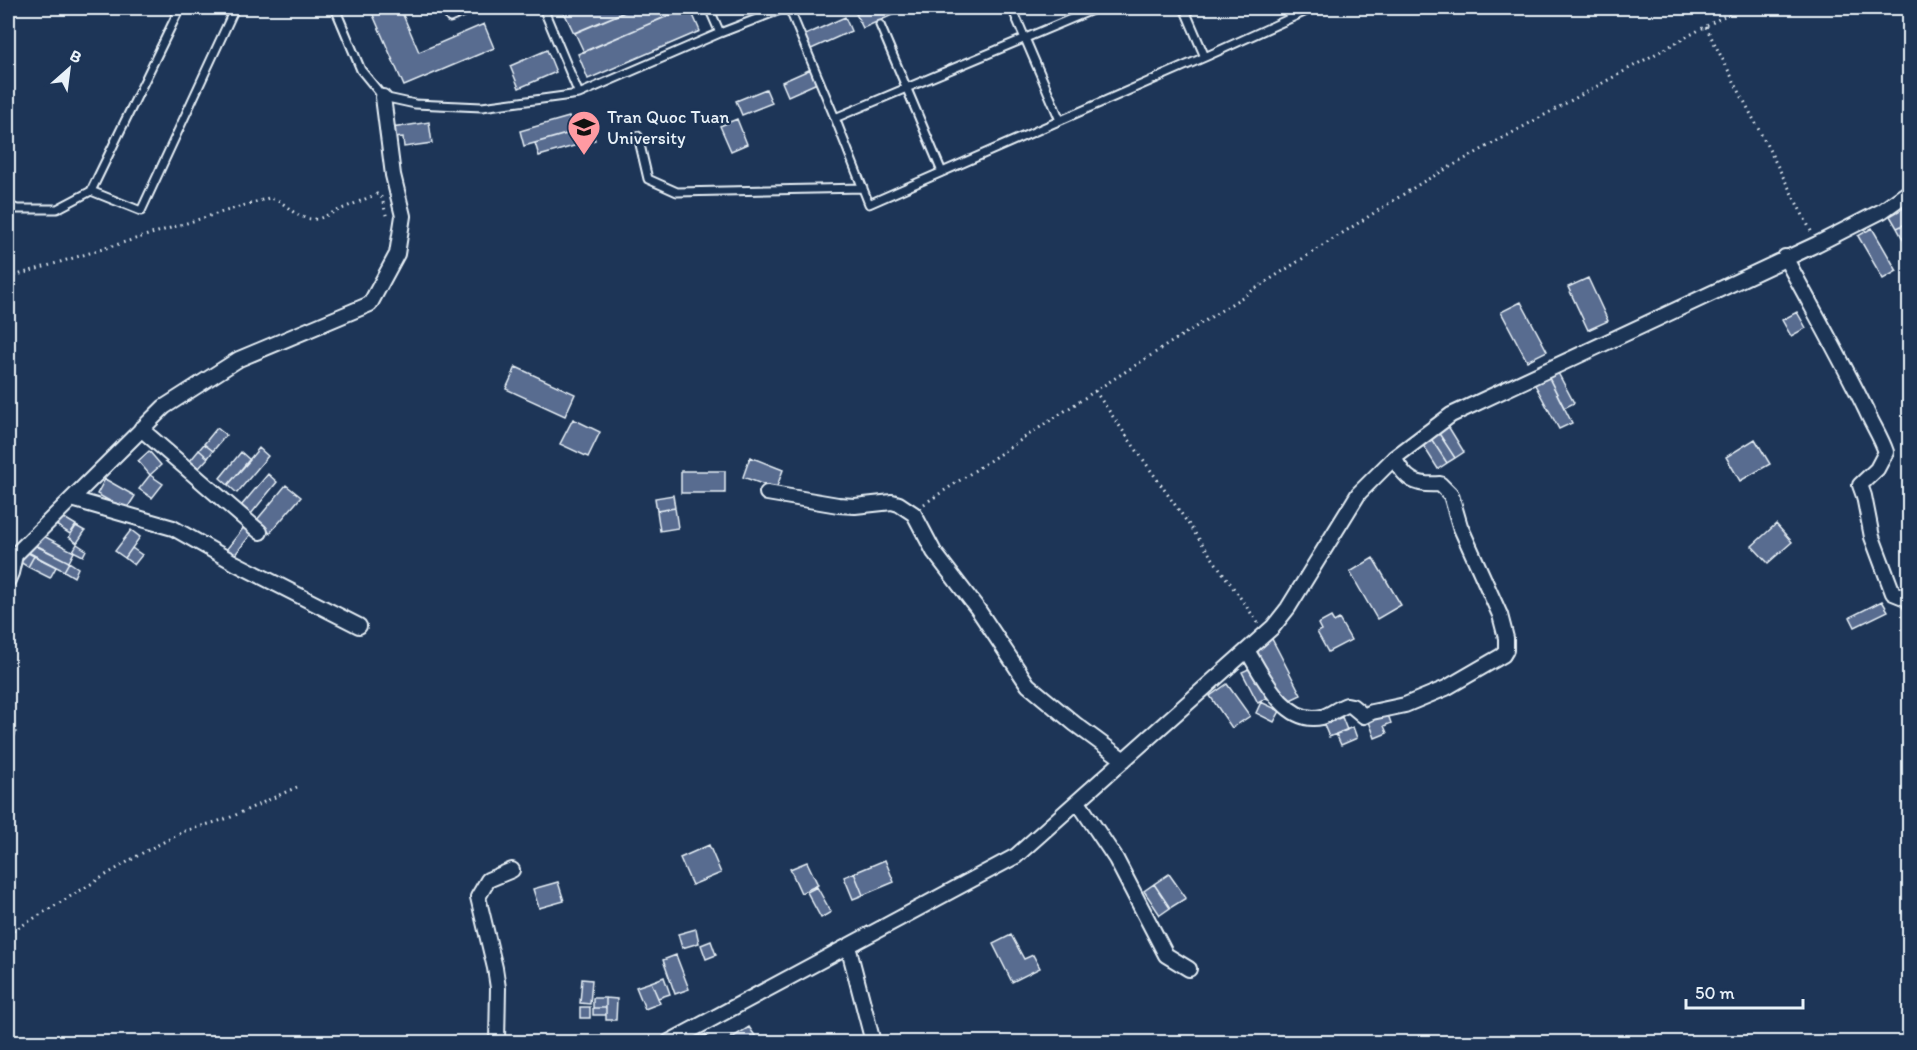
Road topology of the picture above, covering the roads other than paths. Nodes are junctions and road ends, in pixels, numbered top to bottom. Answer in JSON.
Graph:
{"nodes":[{"id":1,"x":180,"y":8,"type":"edge"},
{"id":2,"x":235,"y":8,"type":"edge"},
{"id":3,"x":335,"y":8,"type":"edge"},
{"id":4,"x":445,"y":8,"type":"edge"},
{"id":5,"x":474,"y":8,"type":"edge"},
{"id":6,"x":543,"y":8,"type":"edge"},
{"id":7,"x":709,"y":8,"type":"edge"},
{"id":8,"x":787,"y":8,"type":"edge"},
{"id":9,"x":1012,"y":8,"type":"edge"},
{"id":10,"x":1097,"y":8,"type":"edge"},
{"id":11,"x":1184,"y":8,"type":"edge"},
{"id":12,"x":1309,"y":8,"type":"edge"},
{"id":13,"x":880,"y":25,"type":"dead end"},
{"id":14,"x":720,"y":33,"type":"junction"},
{"id":15,"x":1025,"y":38,"type":"junction"},
{"id":16,"x":1205,"y":57,"type":"junction"},
{"id":17,"x":908,"y":88,"type":"junction"},
{"id":18,"x":579,"y":94,"type":"junction"},
{"id":19,"x":383,"y":97,"type":"junction"},
{"id":20,"x":835,"y":118,"type":"junction"},
{"id":21,"x":1060,"y":120,"type":"junction"},
{"id":22,"x":638,"y":136,"type":"dead end"},
{"id":23,"x":942,"y":172,"type":"junction"},
{"id":24,"x":863,"y":188,"type":"junction"},
{"id":25,"x":91,"y":191,"type":"junction"},
{"id":26,"x":1910,"y":191,"type":"edge"},
{"id":27,"x":8,"y":205,"type":"edge"},
{"id":28,"x":1785,"y":257,"type":"junction"},
{"id":29,"x":141,"y":429,"type":"junction"},
{"id":30,"x":1394,"y":458,"type":"junction"},
{"id":31,"x":767,"y":493,"type":"dead end"},
{"id":32,"x":72,"y":499,"type":"junction"},
{"id":33,"x":260,"y":532,"type":"dead end"},
{"id":34,"x":11,"y":555,"type":"edge"},
{"id":35,"x":8,"y":580,"type":"edge"},
{"id":36,"x":1910,"y":604,"type":"edge"},
{"id":37,"x":359,"y":626,"type":"dead end"},
{"id":38,"x":1247,"y":650,"type":"junction"},
{"id":39,"x":1124,"y":760,"type":"junction"},
{"id":40,"x":1078,"y":802,"type":"junction"},
{"id":41,"x":512,"y":870,"type":"dead end"},
{"id":42,"x":848,"y":946,"type":"junction"},
{"id":43,"x":1189,"y":969,"type":"dead end"},
{"id":44,"x":497,"y":1042,"type":"edge"},
{"id":45,"x":669,"y":1042,"type":"edge"},
{"id":46,"x":873,"y":1042,"type":"edge"}],
"edges":[{"from":1,"to":25,"type":"lane"},
{"from":2,"to":25,"type":"lane"},
{"from":3,"to":19,"type":"lane"},
{"from":4,"to":5,"type":"lane"},
{"from":6,"to":18,"type":"lane"},
{"from":7,"to":14,"type":"lane"},
{"from":8,"to":14,"type":"lane"},
{"from":8,"to":20,"type":"lane"},
{"from":9,"to":15,"type":"lane"},
{"from":10,"to":15,"type":"lane"},
{"from":11,"to":16,"type":"lane"},
{"from":12,"to":16,"type":"lane"},
{"from":13,"to":17,"type":"lane"},
{"from":14,"to":18,"type":"lane"},
{"from":15,"to":17,"type":"lane"},
{"from":15,"to":21,"type":"lane"},
{"from":16,"to":21,"type":"lane"},
{"from":17,"to":20,"type":"lane"},
{"from":17,"to":23,"type":"lane"},
{"from":18,"to":19,"type":"lane"},
{"from":19,"to":29,"type":"street"},
{"from":20,"to":24,"type":"lane"},
{"from":21,"to":23,"type":"lane"},
{"from":22,"to":24,"type":"lane"},
{"from":23,"to":24,"type":"lane"},
{"from":25,"to":27,"type":"lane"},
{"from":26,"to":28,"type":"street"},
{"from":28,"to":30,"type":"street"},
{"from":28,"to":36,"type":"street"},
{"from":29,"to":32,"type":"street"},
{"from":29,"to":33,"type":"street"},
{"from":30,"to":38,"type":"street"},
{"from":30,"to":38,"type":"street"},
{"from":31,"to":39,"type":"street"},
{"from":32,"to":34,"type":"street"},
{"from":32,"to":37,"type":"street"},
{"from":34,"to":35,"type":"street"},
{"from":38,"to":39,"type":"street"},
{"from":39,"to":40,"type":"street"},
{"from":40,"to":42,"type":"street"},
{"from":40,"to":43,"type":"street"},
{"from":41,"to":44,"type":"street"},
{"from":42,"to":45,"type":"street"},
{"from":42,"to":46,"type":"street"}]}
